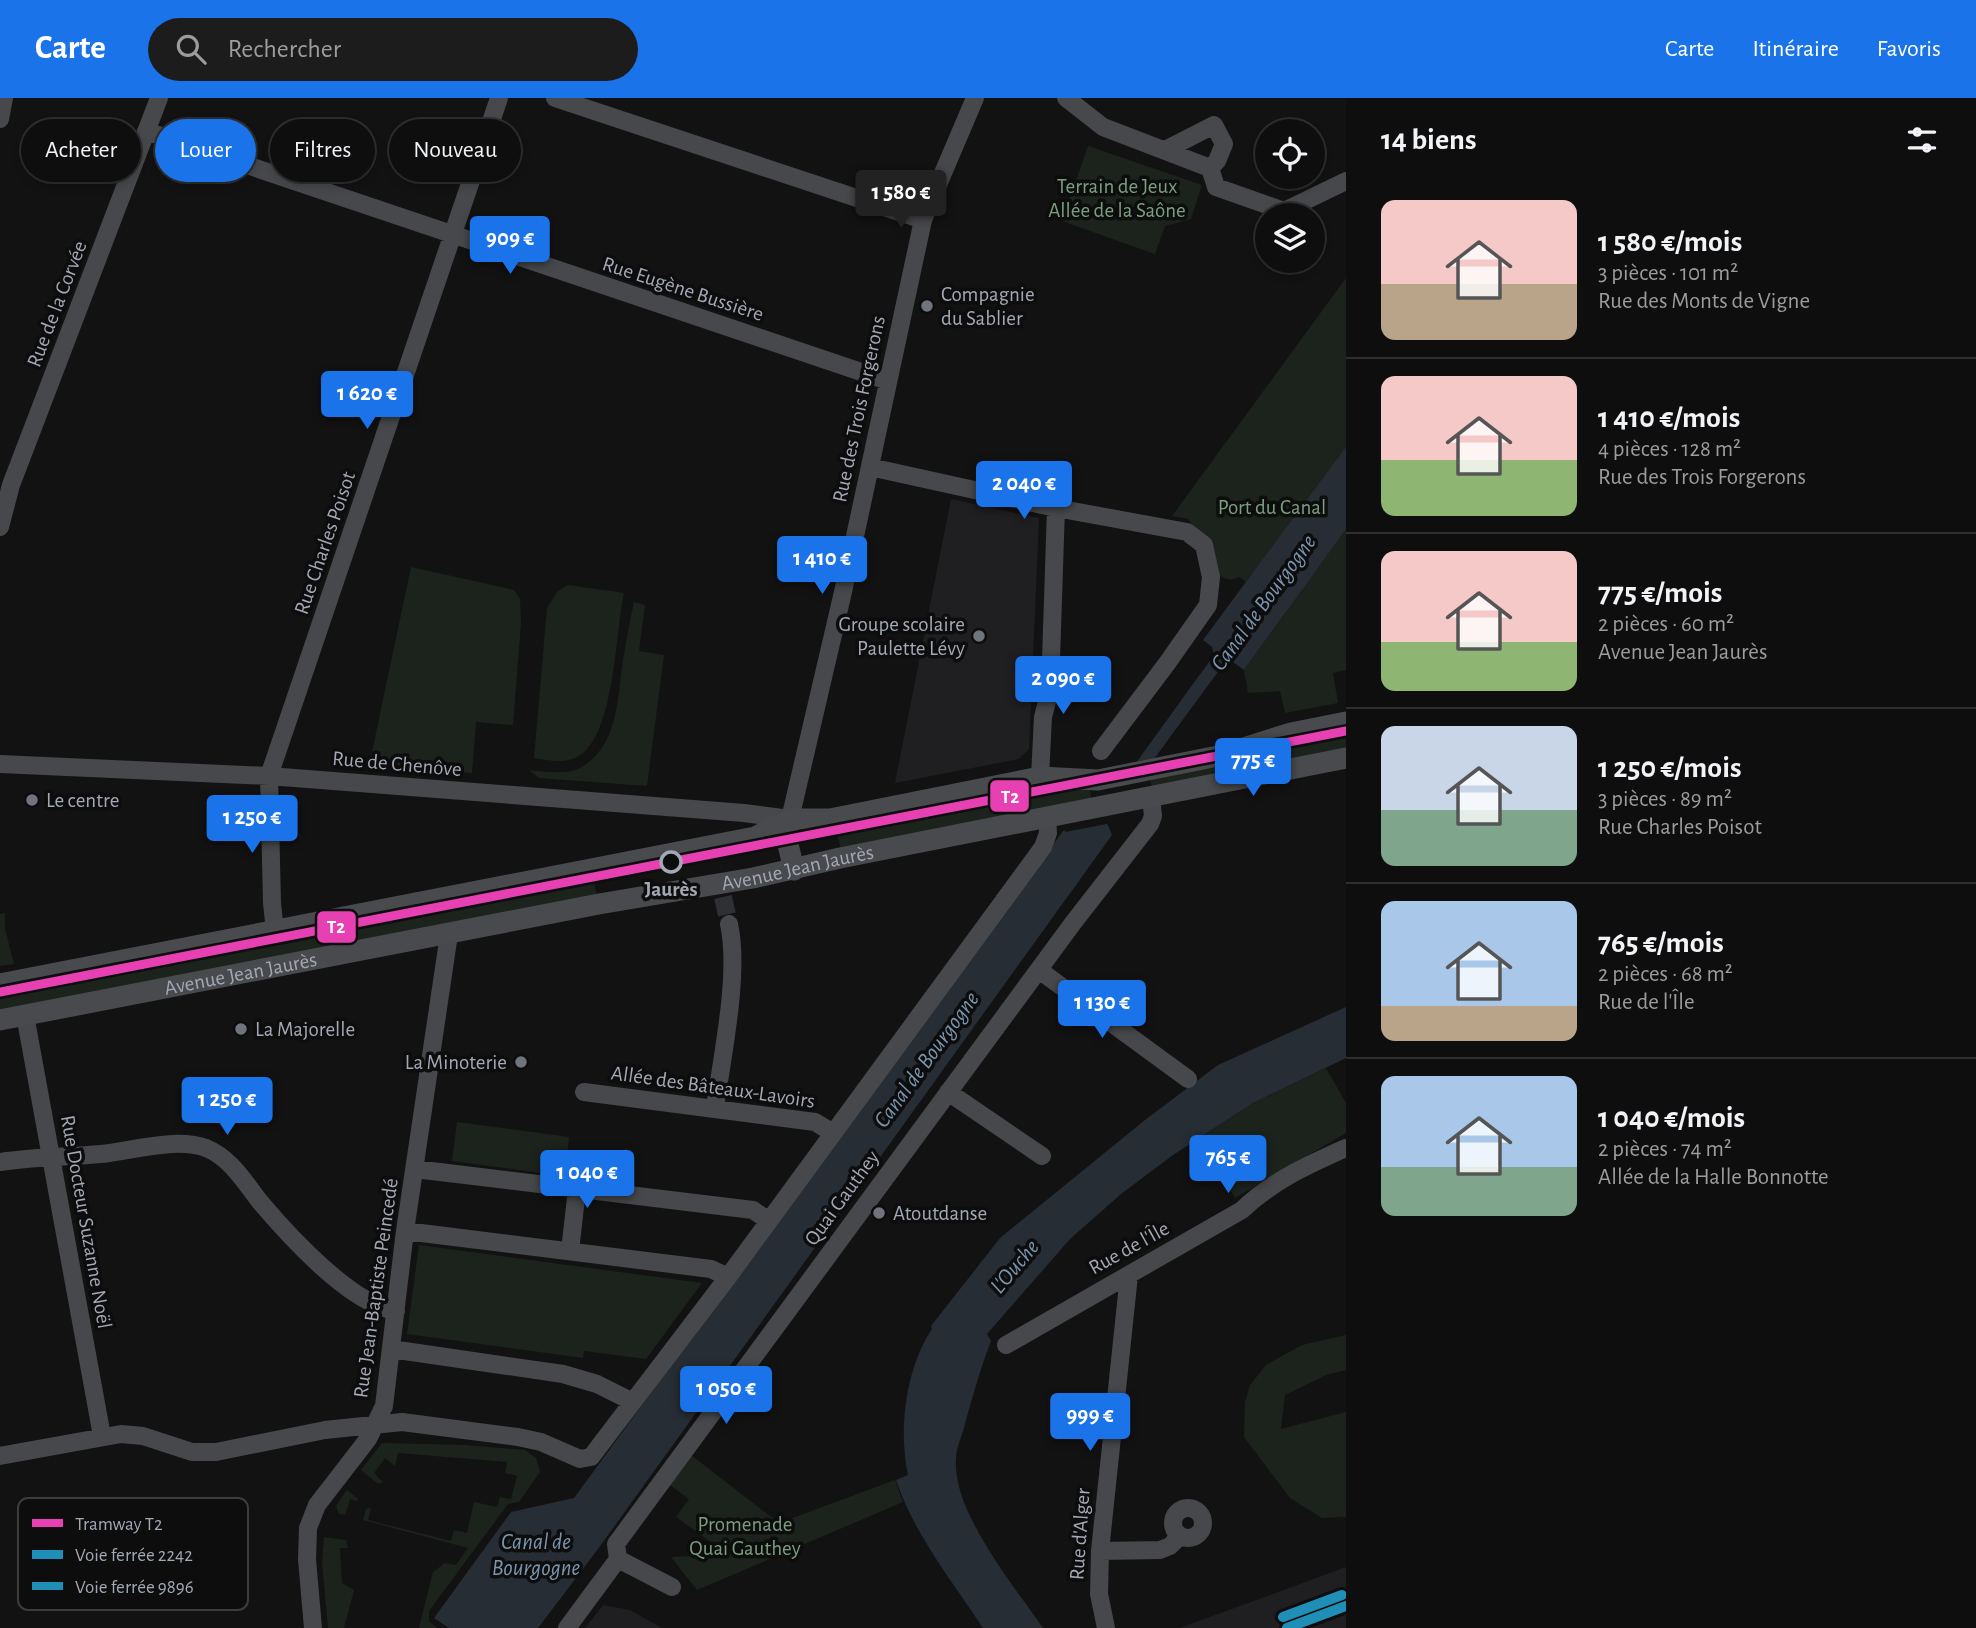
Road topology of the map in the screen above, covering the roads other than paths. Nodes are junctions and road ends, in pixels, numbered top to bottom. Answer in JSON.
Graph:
{"nodes":[{"id":1,"x":4,"y":98,"type":"edge"},
{"id":2,"x":159,"y":98,"type":"edge"},
{"id":3,"x":499,"y":98,"type":"edge"},
{"id":4,"x":555,"y":98,"type":"edge"},
{"id":5,"x":975,"y":98,"type":"edge"},
{"id":6,"x":1066,"y":98,"type":"edge"},
{"id":7,"x":0,"y":119,"type":"edge"},
{"id":8,"x":146,"y":131,"type":"junction"},
{"id":9,"x":1167,"y":149,"type":"junction"},
{"id":10,"x":1210,"y":168,"type":"junction"},
{"id":11,"x":1346,"y":181,"type":"edge"},
{"id":12,"x":923,"y":220,"type":"junction"},
{"id":13,"x":453,"y":236,"type":"junction"},
{"id":14,"x":888,"y":381,"type":"junction"},
{"id":15,"x":870,"y":467,"type":"junction"},
{"id":16,"x":5,"y":483,"type":"edge"},
{"id":17,"x":1056,"y":508,"type":"junction"},
{"id":18,"x":0,"y":526,"type":"edge"},
{"id":19,"x":1346,"y":722,"type":"edge"},
{"id":20,"x":1101,"y":751,"type":"dead end"},
{"id":21,"x":1346,"y":758,"type":"edge"},
{"id":22,"x":0,"y":764,"type":"edge"},
{"id":23,"x":270,"y":776,"type":"junction"},
{"id":24,"x":1040,"y":777,"type":"junction"},
{"id":25,"x":1151,"y":797,"type":"junction"},
{"id":26,"x":1047,"y":817,"type":"junction"},
{"id":27,"x":790,"y":819,"type":"junction"},
{"id":28,"x":794,"y":870,"type":"junction"},
{"id":29,"x":729,"y":924,"type":"tunnel mouth"},
{"id":30,"x":275,"y":930,"type":"junction"},
{"id":31,"x":447,"y":934,"type":"junction"},
{"id":32,"x":1039,"y":970,"type":"junction"},
{"id":33,"x":0,"y":984,"type":"edge"},
{"id":34,"x":25,"y":1015,"type":"junction"},
{"id":35,"x":0,"y":1020,"type":"edge"},
{"id":36,"x":1188,"y":1079,"type":"dead end"},
{"id":37,"x":584,"y":1092,"type":"dead end"},
{"id":38,"x":948,"y":1092,"type":"junction"},
{"id":39,"x":715,"y":1108,"type":"junction"},
{"id":40,"x":833,"y":1133,"type":"junction"},
{"id":41,"x":1346,"y":1149,"type":"edge"},
{"id":42,"x":1042,"y":1156,"type":"dead end"},
{"id":43,"x":51,"y":1157,"type":"junction"},
{"id":44,"x":0,"y":1162,"type":"edge"},
{"id":45,"x":415,"y":1169,"type":"junction"},
{"id":46,"x":577,"y":1189,"type":"junction"},
{"id":47,"x":769,"y":1221,"type":"junction"},
{"id":48,"x":405,"y":1231,"type":"junction"},
{"id":49,"x":570,"y":1251,"type":"junction"},
{"id":50,"x":1129,"y":1275,"type":"junction"},
{"id":51,"x":727,"y":1277,"type":"junction"},
{"id":52,"x":396,"y":1311,"type":"junction"},
{"id":53,"x":1006,"y":1345,"type":"dead end"},
{"id":54,"x":391,"y":1349,"type":"junction"},
{"id":55,"x":631,"y":1401,"type":"junction"},
{"id":56,"x":375,"y":1426,"type":"junction"},
{"id":57,"x":102,"y":1436,"type":"junction"},
{"id":58,"x":0,"y":1456,"type":"edge"},
{"id":59,"x":1180,"y":1536,"type":"dead end"},
{"id":60,"x":1100,"y":1551,"type":"junction"},
{"id":61,"x":618,"y":1559,"type":"junction"},
{"id":62,"x":672,"y":1587,"type":"dead end"},
{"id":63,"x":313,"y":1628,"type":"edge"},
{"id":64,"x":567,"y":1628,"type":"edge"},
{"id":65,"x":1106,"y":1628,"type":"edge"}],
"edges":[{"from":1,"to":7,"type":"street"},
{"from":2,"to":8,"type":"street","name":"Rue de la Corvée"},
{"from":3,"to":13,"type":"street","name":"Rue Charles Poisot"},
{"from":4,"to":12,"type":"street"},
{"from":5,"to":12,"type":"street","name":"Rue des Trois Forgerons"},
{"from":6,"to":9,"type":"street"},
{"from":8,"to":13,"type":"street","name":"Rue Eugène Bussière"},
{"from":8,"to":16,"type":"street","name":"Rue de la Corvée"},
{"from":9,"to":10,"type":"street"},
{"from":9,"to":10,"type":"street"},
{"from":10,"to":11,"type":"street"},
{"from":12,"to":14,"type":"street","name":"Rue des Trois Forgerons"},
{"from":13,"to":14,"type":"street","name":"Rue Eugène Bussière"},
{"from":13,"to":23,"type":"street","name":"Rue Charles Poisot"},
{"from":14,"to":15,"type":"street","name":"Rue des Trois Forgerons"},
{"from":15,"to":17,"type":"street"},
{"from":15,"to":27,"type":"street","name":"Rue des Trois Forgerons"},
{"from":16,"to":18,"type":"street","name":"Rue de la Corvée"},
{"from":17,"to":20,"type":"street"},
{"from":17,"to":24,"type":"street"},
{"from":19,"to":24,"type":"main road","name":"Avenue Jean Jaurès"},
{"from":21,"to":25,"type":"main road","name":"Avenue Jean Jaurès"},
{"from":22,"to":23,"type":"street","name":"Rue de Chenôve"},
{"from":23,"to":27,"type":"street","name":"Rue de Chenôve"},
{"from":23,"to":30,"type":"street","name":"Rue Charles Poisot"},
{"from":24,"to":27,"type":"main road","name":"Avenue Jean Jaurès"},
{"from":25,"to":26,"type":"main road","name":"Avenue Jean Jaurès"},
{"from":25,"to":32,"type":"street","name":"Quai Gauthey"},
{"from":26,"to":28,"type":"main road","name":"Avenue Jean Jaurès"},
{"from":26,"to":40,"type":"street"},
{"from":27,"to":28,"type":"main road"},
{"from":27,"to":30,"type":"main road","name":"Avenue Jean Jaurès"},
{"from":28,"to":31,"type":"main road","name":"Avenue Jean Jaurès"},
{"from":29,"to":39,"type":"street"},
{"from":30,"to":33,"type":"main road","name":"Avenue Jean Jaurès"},
{"from":31,"to":34,"type":"main road","name":"Avenue Jean Jaurès"},
{"from":31,"to":45,"type":"street","name":"Rue Jean-Baptiste Peincedé"},
{"from":32,"to":36,"type":"street"},
{"from":32,"to":38,"type":"street","name":"Quai Gauthey"},
{"from":34,"to":35,"type":"main road","name":"Avenue Jean Jaurès"},
{"from":34,"to":43,"type":"street","name":"Rue Docteur Suzanne Noël"},
{"from":37,"to":39,"type":"street","name":"Allée des Bâteaux-Lavoirs"},
{"from":38,"to":42,"type":"street"},
{"from":38,"to":61,"type":"street","name":"Quai Gauthey"},
{"from":39,"to":40,"type":"street","name":"Allée des Bâteaux-Lavoirs"},
{"from":40,"to":47,"type":"street"},
{"from":41,"to":50,"type":"street","name":"Rue de l'Île"},
{"from":43,"to":44,"type":"street"},
{"from":43,"to":52,"type":"street"},
{"from":43,"to":57,"type":"street","name":"Rue Docteur Suzanne Noël"},
{"from":45,"to":46,"type":"street"},
{"from":45,"to":48,"type":"street","name":"Rue Jean-Baptiste Peincedé"},
{"from":46,"to":47,"type":"street"},
{"from":46,"to":49,"type":"street"},
{"from":47,"to":51,"type":"street"},
{"from":48,"to":49,"type":"street"},
{"from":48,"to":52,"type":"street","name":"Rue Jean-Baptiste Peincedé"},
{"from":49,"to":51,"type":"street"},
{"from":50,"to":53,"type":"street","name":"Rue de l'Île"},
{"from":50,"to":60,"type":"street","name":"Rue d'Alger"},
{"from":51,"to":55,"type":"street"},
{"from":52,"to":54,"type":"street","name":"Rue Jean-Baptiste Peincedé"},
{"from":54,"to":55,"type":"street"},
{"from":54,"to":56,"type":"street","name":"Rue Jean-Baptiste Peincedé"},
{"from":55,"to":56,"type":"street"},
{"from":56,"to":57,"type":"street"},
{"from":56,"to":63,"type":"street","name":"Rue Jean-Baptiste Peincedé"},
{"from":57,"to":58,"type":"street"},
{"from":59,"to":60,"type":"street"},
{"from":60,"to":65,"type":"street","name":"Rue d'Alger"},
{"from":61,"to":62,"type":"street"},
{"from":61,"to":64,"type":"street","name":"Quai Gauthey"}]}
